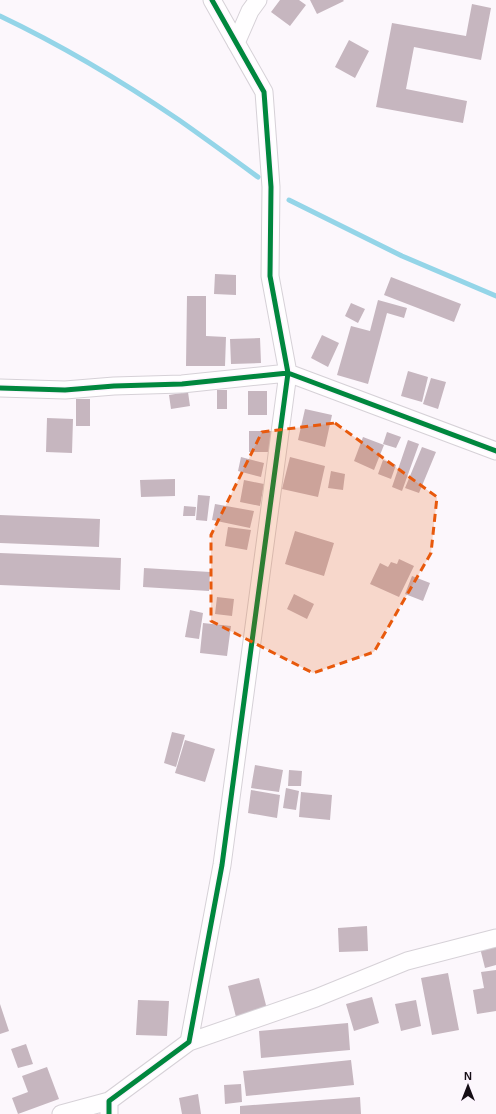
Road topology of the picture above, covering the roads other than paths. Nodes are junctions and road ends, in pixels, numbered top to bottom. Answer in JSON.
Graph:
{"nodes":[{"id":1,"x":212,"y":0,"type":"edge"},
{"id":2,"x":258,"y":0,"type":"edge"},
{"id":3,"x":236,"y":43,"type":"junction"},
{"id":4,"x":288,"y":373,"type":"junction"},
{"id":5,"x":0,"y":388,"type":"edge"},
{"id":6,"x":496,"y":451,"type":"edge"},
{"id":7,"x":496,"y":938,"type":"edge"},
{"id":8,"x":189,"y":1042,"type":"junction"},
{"id":9,"x":109,"y":1108,"type":"edge"},
{"id":10,"x":61,"y":1114,"type":"edge"}],
"edges":[{"from":1,"to":3,"type":"street"},
{"from":2,"to":3,"type":"street"},
{"from":3,"to":4,"type":"street"},
{"from":4,"to":5,"type":"street"},
{"from":4,"to":6,"type":"street"},
{"from":4,"to":8,"type":"street"},
{"from":7,"to":8,"type":"street"},
{"from":8,"to":9,"type":"street"},
{"from":9,"to":10,"type":"street"}]}
